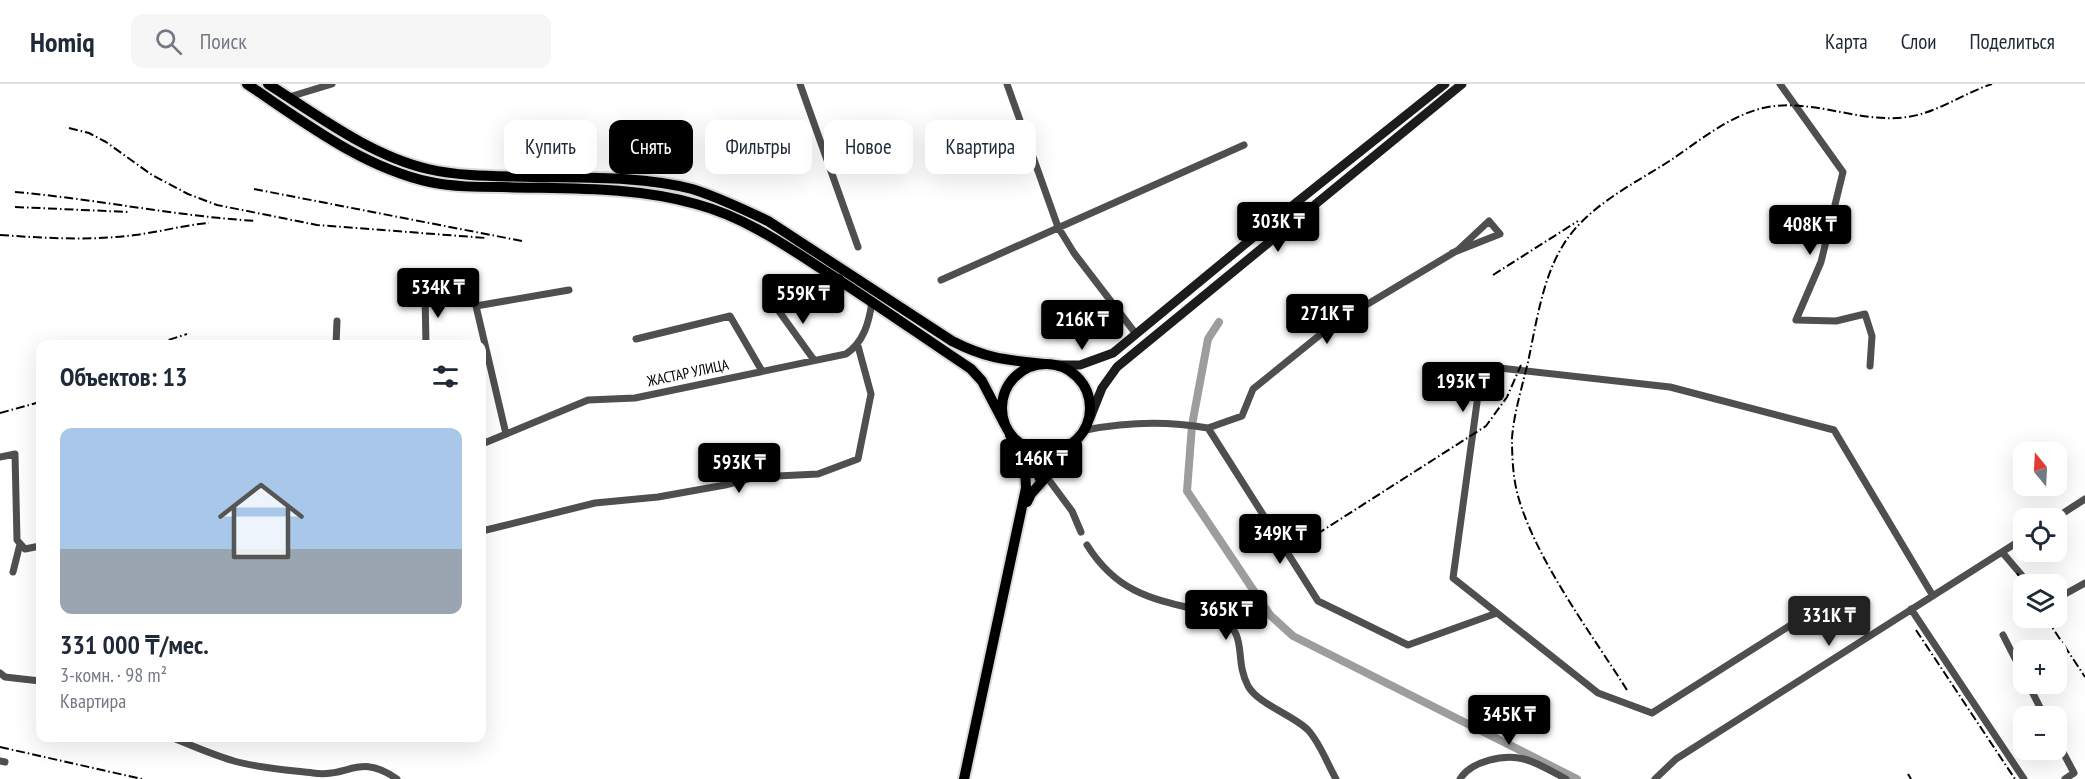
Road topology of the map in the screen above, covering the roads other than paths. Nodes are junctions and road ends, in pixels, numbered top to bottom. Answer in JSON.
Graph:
{"nodes":[{"id":1,"x":247,"y":84,"type":"edge"},
{"id":2,"x":268,"y":84,"type":"edge"},
{"id":3,"x":332,"y":84,"type":"edge"},
{"id":4,"x":800,"y":84,"type":"edge"},
{"id":5,"x":1007,"y":84,"type":"edge"},
{"id":6,"x":1445,"y":84,"type":"edge"},
{"id":7,"x":1461,"y":84,"type":"edge"},
{"id":8,"x":1780,"y":84,"type":"edge"},
{"id":9,"x":289,"y":97,"type":"junction"},
{"id":10,"x":346,"y":134,"type":"junction"},
{"id":11,"x":339,"y":145,"type":"junction"},
{"id":12,"x":1244,"y":145,"type":"dead end"},
{"id":13,"x":1058,"y":228,"type":"junction"},
{"id":14,"x":858,"y":247,"type":"dead end"},
{"id":15,"x":1452,"y":253,"type":"junction"},
{"id":16,"x":941,"y":280,"type":"dead end"},
{"id":17,"x":569,"y":290,"type":"dead end"},
{"id":18,"x":425,"y":294,"type":"dead end"},
{"id":19,"x":872,"y":302,"type":"junction"},
{"id":20,"x":773,"y":303,"type":"dead end"},
{"id":21,"x":337,"y":321,"type":"dead end"},
{"id":22,"x":1136,"y":334,"type":"junction"},
{"id":23,"x":636,"y":339,"type":"dead end"},
{"id":24,"x":336,"y":340,"type":"edge"},
{"id":25,"x":426,"y":340,"type":"edge"},
{"id":26,"x":484,"y":340,"type":"edge"},
{"id":27,"x":952,"y":341,"type":"junction"},
{"id":28,"x":858,"y":346,"type":"junction"},
{"id":29,"x":486,"y":349,"type":"edge"},
{"id":30,"x":945,"y":352,"type":"junction"},
{"id":31,"x":814,"y":360,"type":"junction"},
{"id":32,"x":1050,"y":364,"type":"junction"},
{"id":33,"x":1870,"y":366,"type":"dead end"},
{"id":34,"x":762,"y":371,"type":"junction"},
{"id":35,"x":1090,"y":418,"type":"junction"},
{"id":36,"x":1208,"y":428,"type":"junction"},
{"id":37,"x":1086,"y":430,"type":"junction"},
{"id":38,"x":506,"y":434,"type":"junction"},
{"id":39,"x":1011,"y":434,"type":"junction"},
{"id":40,"x":1077,"y":441,"type":"junction"},
{"id":41,"x":486,"y":442,"type":"edge"},
{"id":42,"x":0,"y":457,"type":"edge"},
{"id":43,"x":1046,"y":476,"type":"junction"},
{"id":44,"x":2085,"y":499,"type":"edge"},
{"id":45,"x":2067,"y":511,"type":"edge"},
{"id":46,"x":1022,"y":513,"type":"junction"},
{"id":47,"x":486,"y":530,"type":"edge"},
{"id":48,"x":1081,"y":532,"type":"dead end"},
{"id":49,"x":20,"y":544,"type":"junction"},
{"id":50,"x":1087,"y":545,"type":"dead end"},
{"id":51,"x":2013,"y":545,"type":"edge"},
{"id":52,"x":36,"y":547,"type":"edge"},
{"id":53,"x":2002,"y":552,"type":"junction"},
{"id":54,"x":13,"y":572,"type":"dead end"},
{"id":55,"x":2021,"y":574,"type":"edge"},
{"id":56,"x":2085,"y":583,"type":"edge"},
{"id":57,"x":2067,"y":593,"type":"edge"},
{"id":58,"x":1933,"y":596,"type":"junction"},
{"id":59,"x":1816,"y":609,"type":"dead end"},
{"id":60,"x":1911,"y":609,"type":"junction"},
{"id":61,"x":1497,"y":613,"type":"junction"},
{"id":62,"x":2003,"y":634,"type":"dead end"},
{"id":63,"x":2013,"y":654,"type":"edge"},
{"id":64,"x":0,"y":673,"type":"edge"},
{"id":65,"x":36,"y":680,"type":"edge"},
{"id":66,"x":184,"y":742,"type":"edge"},
{"id":67,"x":2067,"y":760,"type":"edge"},
{"id":68,"x":397,"y":779,"type":"edge"},
{"id":69,"x":964,"y":779,"type":"edge"},
{"id":70,"x":1336,"y":779,"type":"edge"},
{"id":71,"x":1460,"y":779,"type":"edge"},
{"id":72,"x":1566,"y":779,"type":"edge"},
{"id":73,"x":1655,"y":779,"type":"edge"},
{"id":74,"x":2024,"y":779,"type":"edge"},
{"id":75,"x":2065,"y":779,"type":"edge"}],
"edges":[{"from":1,"to":11,"type":"main road"},
{"from":2,"to":9,"type":"main road"},
{"from":3,"to":9,"type":"street"},
{"from":4,"to":14,"type":"street"},
{"from":5,"to":13,"type":"street"},
{"from":6,"to":22,"type":"main road"},
{"from":7,"to":35,"type":"main road"},
{"from":8,"to":33,"type":"street"},
{"from":9,"to":10,"type":"main road"},
{"from":10,"to":11,"type":"main road"},
{"from":10,"to":27,"type":"main road"},
{"from":11,"to":19,"type":"main road"},
{"from":12,"to":13,"type":"street"},
{"from":13,"to":16,"type":"street"},
{"from":13,"to":22,"type":"street"},
{"from":15,"to":15,"type":"street"},
{"from":15,"to":36,"type":"street"},
{"from":17,"to":26,"type":"street"},
{"from":18,"to":25,"type":"street"},
{"from":19,"to":28,"type":"street"},
{"from":19,"to":30,"type":"main road"},
{"from":20,"to":31,"type":"street"},
{"from":21,"to":24,"type":"street"},
{"from":22,"to":32,"type":"main road"},
{"from":23,"to":34,"type":"street"},
{"from":27,"to":30,"type":"main road"},
{"from":27,"to":32,"type":"main road"},
{"from":28,"to":31,"type":"street","name":"ЖАСТАР УЛИЦА"},
{"from":28,"to":47,"type":"street"},
{"from":29,"to":38,"type":"street"},
{"from":30,"to":39,"type":"main road"},
{"from":31,"to":34,"type":"street","name":"ЖАСТАР УЛИЦА"},
{"from":32,"to":35,"type":"main road"},
{"from":32,"to":39,"type":"main road"},
{"from":34,"to":38,"type":"street","name":"ЖАСТАР УЛИЦА"},
{"from":35,"to":37,"type":"main road"},
{"from":36,"to":37,"type":"street"},
{"from":36,"to":61,"type":"street"},
{"from":37,"to":40,"type":"main road"},
{"from":38,"to":41,"type":"street","name":"ЖАСТАР УЛИЦА"},
{"from":39,"to":40,"type":"main road"},
{"from":39,"to":43,"type":"street"},
{"from":39,"to":46,"type":"main road"},
{"from":40,"to":43,"type":"main road"},
{"from":42,"to":49,"type":"street"},
{"from":43,"to":46,"type":"main road"},
{"from":43,"to":48,"type":"street"},
{"from":44,"to":45,"type":"street"},
{"from":46,"to":69,"type":"main road"},
{"from":49,"to":52,"type":"street"},
{"from":49,"to":54,"type":"street"},
{"from":50,"to":70,"type":"street"},
{"from":51,"to":53,"type":"street"},
{"from":53,"to":55,"type":"street"},
{"from":53,"to":58,"type":"street"},
{"from":56,"to":57,"type":"street"},
{"from":58,"to":60,"type":"street"},
{"from":58,"to":61,"type":"street"},
{"from":59,"to":61,"type":"street"},
{"from":60,"to":73,"type":"street"},
{"from":60,"to":74,"type":"street"},
{"from":62,"to":63,"type":"street"},
{"from":64,"to":65,"type":"street"},
{"from":66,"to":68,"type":"street"},
{"from":67,"to":75,"type":"street"},
{"from":71,"to":72,"type":"street"}]}
